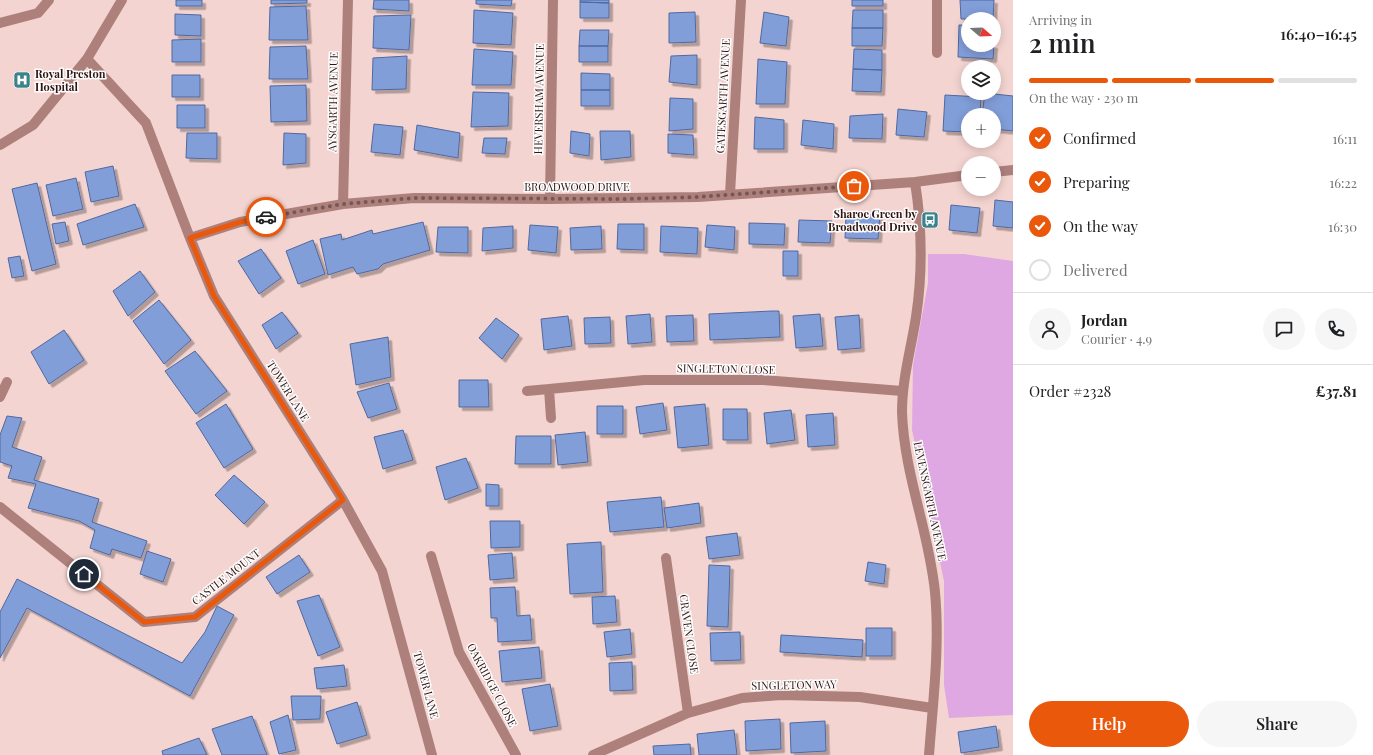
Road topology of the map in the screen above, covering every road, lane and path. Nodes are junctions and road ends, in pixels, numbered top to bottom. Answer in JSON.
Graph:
{"nodes":[{"id":1,"x":50,"y":0,"type":"edge"},
{"id":2,"x":122,"y":0,"type":"edge"},
{"id":3,"x":348,"y":0,"type":"edge"},
{"id":4,"x":553,"y":0,"type":"edge"},
{"id":5,"x":741,"y":0,"type":"edge"},
{"id":6,"x":937,"y":0,"type":"edge"},
{"id":7,"x":0,"y":24,"type":"edge"},
{"id":8,"x":937,"y":53,"type":"dead end"},
{"id":9,"x":87,"y":59,"type":"junction"},
{"id":10,"x":0,"y":145,"type":"edge"},
{"id":11,"x":1013,"y":170,"type":"edge"},
{"id":12,"x":1001,"y":171,"type":"edge"},
{"id":13,"x":961,"y":176,"type":"edge"},
{"id":14,"x":916,"y":182,"type":"junction"},
{"id":15,"x":730,"y":194,"type":"junction"},
{"id":16,"x":550,"y":199,"type":"junction"},
{"id":17,"x":343,"y":204,"type":"junction"},
{"id":18,"x":190,"y":238,"type":"junction"},
{"id":19,"x":7,"y":382,"type":"dead end"},
{"id":20,"x":549,"y":389,"type":"junction"},
{"id":21,"x":527,"y":391,"type":"dead end"},
{"id":22,"x":902,"y":391,"type":"junction"},
{"id":23,"x":0,"y":396,"type":"edge"},
{"id":24,"x":551,"y":418,"type":"dead end"},
{"id":25,"x":343,"y":500,"type":"junction"},
{"id":26,"x":0,"y":507,"type":"edge"},
{"id":27,"x":431,"y":556,"type":"dead end"},
{"id":28,"x":666,"y":558,"type":"dead end"},
{"id":29,"x":932,"y":708,"type":"junction"},
{"id":30,"x":688,"y":713,"type":"junction"},
{"id":31,"x":432,"y":755,"type":"edge"},
{"id":32,"x":516,"y":755,"type":"edge"},
{"id":33,"x":593,"y":755,"type":"edge"},
{"id":34,"x":929,"y":755,"type":"edge"}],
"edges":[{"from":1,"to":7,"type":"street"},
{"from":2,"to":9,"type":"street"},
{"from":3,"to":17,"type":"street","name":"AYSGARTH AVENUE"},
{"from":4,"to":16,"type":"street","name":"HEVERSHAM AVENUE"},
{"from":5,"to":15,"type":"street","name":"GATESGARTH AVENUE"},
{"from":6,"to":8,"type":"street"},
{"from":9,"to":10,"type":"street"},
{"from":9,"to":18,"type":"street","name":"TOWER LANE"},
{"from":11,"to":12,"type":"street"},
{"from":13,"to":14,"type":"street","name":"BROADWOOD DRIVE"},
{"from":14,"to":15,"type":"street","name":"BROADWOOD DRIVE"},
{"from":14,"to":22,"type":"street","name":"LEVENSGARTH AVENUE"},
{"from":15,"to":16,"type":"street","name":"BROADWOOD DRIVE"},
{"from":16,"to":17,"type":"street","name":"BROADWOOD DRIVE"},
{"from":17,"to":18,"type":"street","name":"BROADWOOD DRIVE"},
{"from":18,"to":25,"type":"street","name":"TOWER LANE"},
{"from":19,"to":23,"type":"street"},
{"from":20,"to":21,"type":"street","name":"SINGLETON CLOSE"},
{"from":20,"to":22,"type":"street","name":"SINGLETON CLOSE"},
{"from":20,"to":24,"type":"street"},
{"from":22,"to":29,"type":"street","name":"LEVENSGARTH AVENUE"},
{"from":25,"to":26,"type":"street","name":"CASTLE MOUNT"},
{"from":25,"to":31,"type":"street","name":"TOWER LANE"},
{"from":27,"to":32,"type":"street","name":"OAKRIDGE CLOSE"},
{"from":28,"to":30,"type":"street","name":"CRAVEN CLOSE"},
{"from":29,"to":30,"type":"street","name":"SINGLETON WAY"},
{"from":29,"to":34,"type":"street","name":"LEVENSGARTH AVENUE"},
{"from":30,"to":33,"type":"street","name":"SINGLETON WAY"}]}
